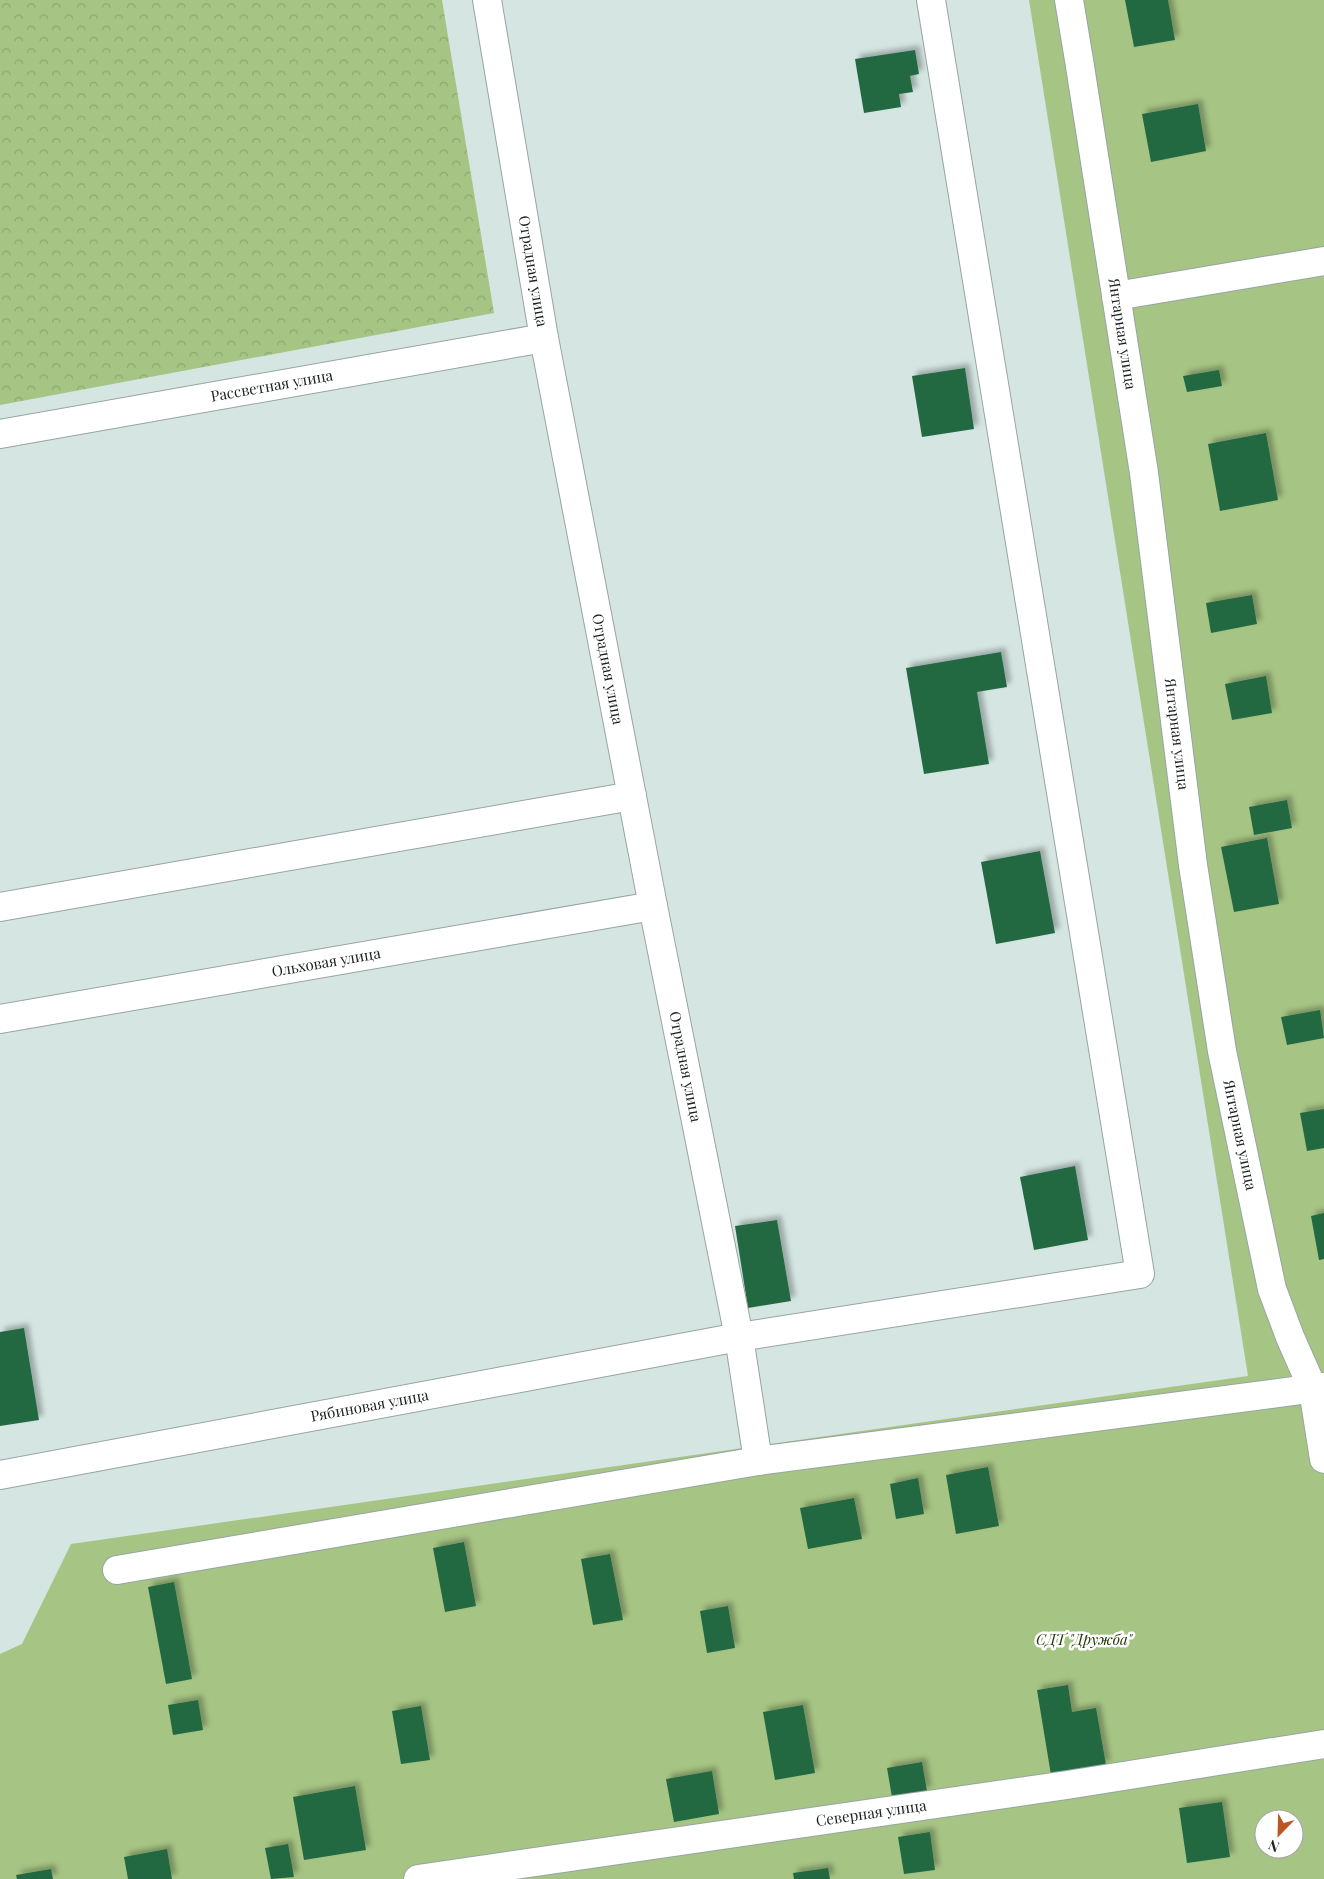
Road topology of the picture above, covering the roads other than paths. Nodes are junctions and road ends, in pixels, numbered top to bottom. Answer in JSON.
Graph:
{"nodes":[{"id":1,"x":488,"y":0,"type":"edge"},
{"id":2,"x":931,"y":0,"type":"edge"},
{"id":3,"x":1068,"y":0,"type":"edge"},
{"id":4,"x":1324,"y":262,"type":"edge"},
{"id":5,"x":1116,"y":296,"type":"junction"},
{"id":6,"x":544,"y":338,"type":"junction"},
{"id":7,"x":0,"y":434,"type":"edge"},
{"id":8,"x":632,"y":796,"type":"junction"},
{"id":9,"x":653,"y":906,"type":"junction"},
{"id":10,"x":0,"y":907,"type":"edge"},
{"id":11,"x":0,"y":1019,"type":"edge"},
{"id":12,"x":738,"y":1337,"type":"junction"},
{"id":13,"x":1318,"y":1388,"type":"edge"},
{"id":14,"x":1324,"y":1459,"type":"edge"},
{"id":15,"x":758,"y":1461,"type":"junction"},
{"id":16,"x":0,"y":1475,"type":"edge"},
{"id":17,"x":117,"y":1570,"type":"dead end"},
{"id":18,"x":1324,"y":1744,"type":"edge"},
{"id":19,"x":418,"y":1879,"type":"edge"}],
"edges":[{"from":1,"to":6,"type":"street","name":"Отрадная улица"},
{"from":2,"to":12,"type":"street","name":"Рябиновая улица"},
{"from":3,"to":5,"type":"street","name":"Янтарная улица"},
{"from":4,"to":5,"type":"street"},
{"from":5,"to":13,"type":"street","name":"Янтарная улица"},
{"from":6,"to":7,"type":"street","name":"Рассветная улица"},
{"from":6,"to":8,"type":"street","name":"Отрадная улица"},
{"from":8,"to":9,"type":"street","name":"Отрадная улица"},
{"from":8,"to":10,"type":"street"},
{"from":9,"to":11,"type":"street","name":"Ольховая улица"},
{"from":9,"to":12,"type":"street","name":"Отрадная улица"},
{"from":12,"to":15,"type":"street","name":"Отрадная улица"},
{"from":12,"to":16,"type":"street","name":"Рябиновая улица"},
{"from":13,"to":14,"type":"street","name":"Янтарная улица"},
{"from":13,"to":15,"type":"street"},
{"from":15,"to":17,"type":"street"},
{"from":18,"to":19,"type":"street","name":"Северная улица"}]}
